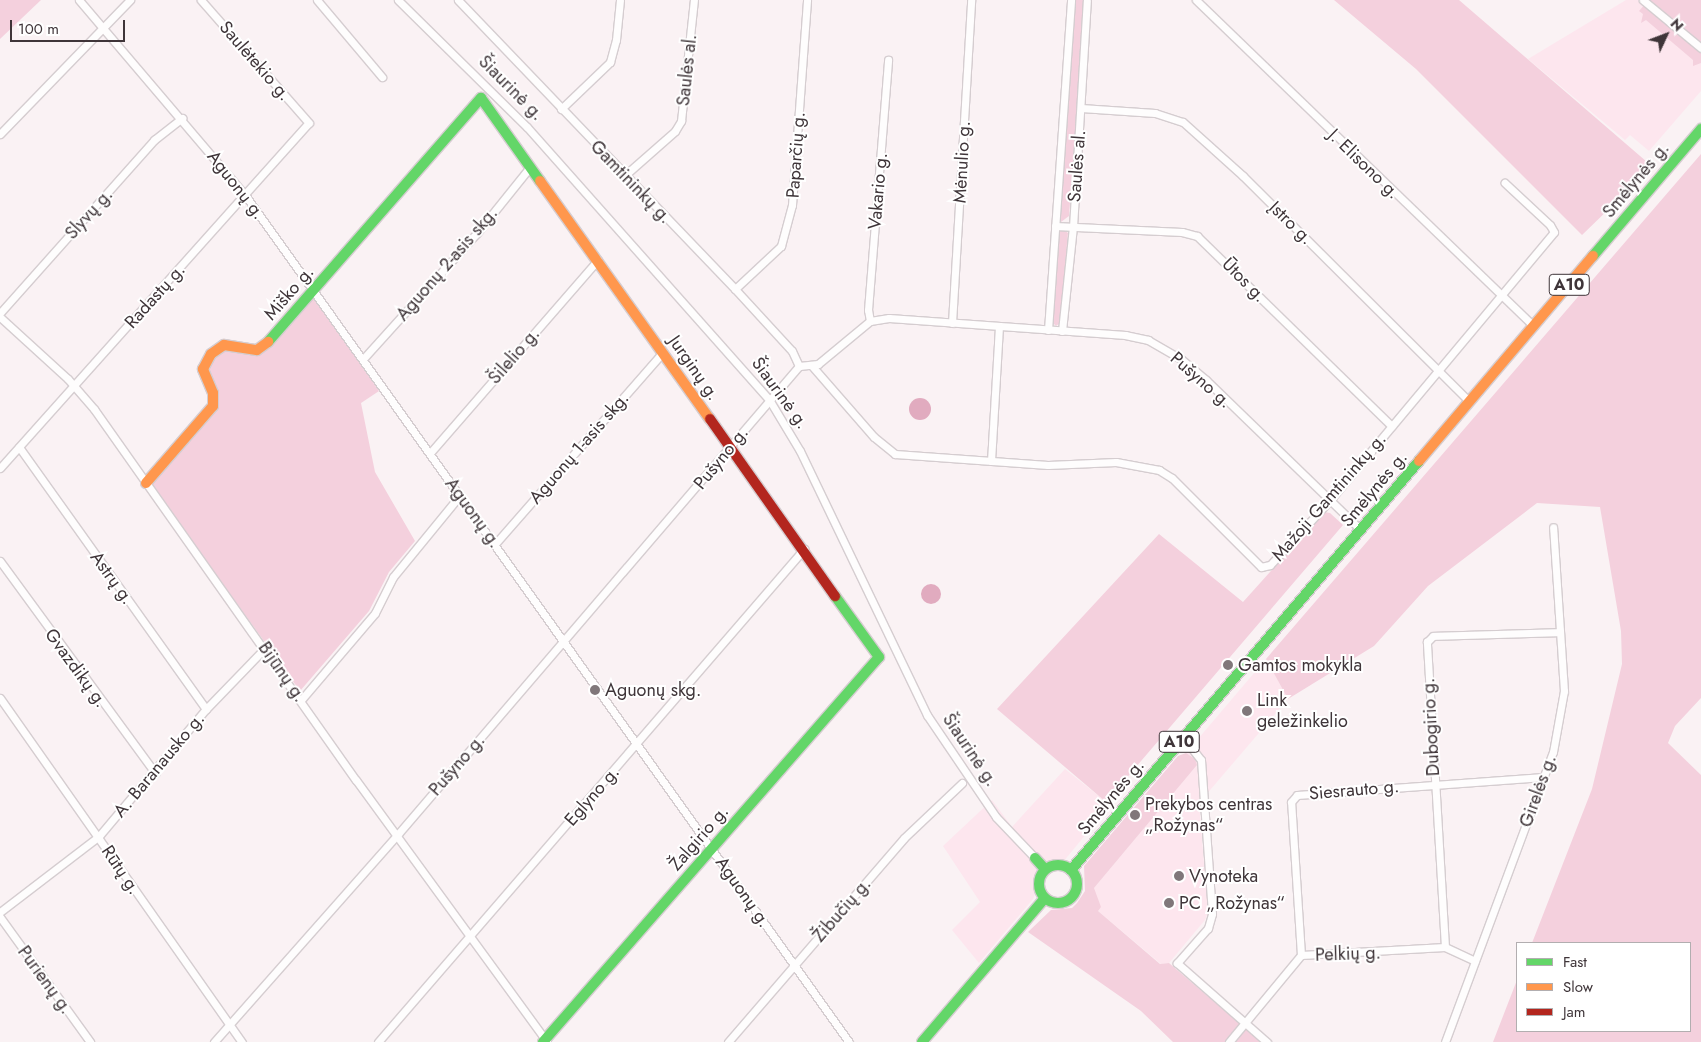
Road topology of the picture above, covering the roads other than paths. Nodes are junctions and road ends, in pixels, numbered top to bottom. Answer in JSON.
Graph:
{"nodes":[{"id":1,"x":79,"y":0,"type":"edge"},
{"id":2,"x":130,"y":0,"type":"edge"},
{"id":3,"x":201,"y":0,"type":"edge"},
{"id":4,"x":317,"y":0,"type":"edge"},
{"id":5,"x":398,"y":0,"type":"edge"},
{"id":6,"x":458,"y":0,"type":"edge"},
{"id":7,"x":620,"y":0,"type":"edge"},
{"id":8,"x":694,"y":0,"type":"edge"},
{"id":9,"x":807,"y":0,"type":"edge"},
{"id":10,"x":971,"y":0,"type":"edge"},
{"id":11,"x":1071,"y":0,"type":"edge"},
{"id":12,"x":1088,"y":0,"type":"edge"},
{"id":13,"x":1196,"y":0,"type":"edge"},
{"id":14,"x":1643,"y":0,"type":"edge"},
{"id":15,"x":103,"y":26,"type":"junction"},
{"id":16,"x":1701,"y":48,"type":"edge"},
{"id":17,"x":888,"y":60,"type":"dead end"},
{"id":18,"x":382,"y":76,"type":"dead end"},
{"id":19,"x":481,"y":98,"type":"joint"},
{"id":20,"x":1081,"y":108,"type":"junction"},
{"id":21,"x":561,"y":109,"type":"junction"},
{"id":22,"x":182,"y":118,"type":"junction"},
{"id":23,"x":309,"y":123,"type":"joint"},
{"id":24,"x":1701,"y":129,"type":"edge"},
{"id":25,"x":0,"y":134,"type":"edge"},
{"id":26,"x":530,"y":167,"type":"junction"},
{"id":27,"x":624,"y":176,"type":"junction"},
{"id":28,"x":1505,"y":183,"type":"dead end"},
{"id":29,"x":245,"y":195,"type":"junction"},
{"id":30,"x":1055,"y":226,"type":"junction"},
{"id":31,"x":1073,"y":227,"type":"junction"},
{"id":32,"x":598,"y":260,"type":"junction"},
{"id":33,"x":735,"y":289,"type":"junction"},
{"id":34,"x":313,"y":290,"type":"junction"},
{"id":35,"x":1501,"y":297,"type":"junction"},
{"id":36,"x":0,"y":313,"type":"edge"},
{"id":37,"x":0,"y":317,"type":"edge"},
{"id":38,"x":870,"y":322,"type":"junction"},
{"id":39,"x":952,"y":323,"type":"junction"},
{"id":40,"x":999,"y":326,"type":"junction"},
{"id":41,"x":1534,"y":326,"type":"junction"},
{"id":42,"x":1048,"y":330,"type":"junction"},
{"id":43,"x":1062,"y":331,"type":"junction"},
{"id":44,"x":663,"y":352,"type":"junction"},
{"id":45,"x":363,"y":359,"type":"junction"},
{"id":46,"x":800,"y":366,"type":"junction"},
{"id":47,"x":812,"y":366,"type":"junction"},
{"id":48,"x":1440,"y":369,"type":"junction"},
{"id":49,"x":75,"y":386,"type":"junction"},
{"id":50,"x":770,"y":401,"type":"junction"},
{"id":51,"x":1469,"y":401,"type":"junction"},
{"id":52,"x":1392,"y":426,"type":"junction"},
{"id":53,"x":19,"y":447,"type":"junction"},
{"id":54,"x":730,"y":447,"type":"junction"},
{"id":55,"x":430,"y":453,"type":"junction"},
{"id":56,"x":991,"y":461,"type":"junction"},
{"id":57,"x":0,"y":468,"type":"edge"},
{"id":58,"x":146,"y":483,"type":"junction"},
{"id":59,"x":460,"y":495,"type":"junction"},
{"id":60,"x":1330,"y":500,"type":"junction"},
{"id":61,"x":1553,"y":527,"type":"dead end"},
{"id":62,"x":1360,"y":529,"type":"junction"},
{"id":63,"x":495,"y":544,"type":"junction"},
{"id":64,"x":804,"y":549,"type":"junction"},
{"id":65,"x":0,"y":561,"type":"edge"},
{"id":66,"x":1560,"y":632,"type":"junction"},
{"id":67,"x":566,"y":640,"type":"junction"},
{"id":68,"x":266,"y":648,"type":"junction"},
{"id":69,"x":880,"y":657,"type":"joint"},
{"id":70,"x":0,"y":698,"type":"edge"},
{"id":71,"x":301,"y":700,"type":"junction"},
{"id":72,"x":206,"y":709,"type":"junction"},
{"id":73,"x":1182,"y":737,"type":"junction"},
{"id":74,"x":638,"y":743,"type":"junction"},
{"id":75,"x":154,"y":773,"type":"junction"},
{"id":76,"x":1543,"y":777,"type":"junction"},
{"id":77,"x":962,"y":783,"type":"dead end"},
{"id":78,"x":1434,"y":784,"type":"junction"},
{"id":79,"x":398,"y":834,"type":"junction"},
{"id":80,"x":98,"y":836,"type":"junction"},
{"id":81,"x":712,"y":848,"type":"junction"},
{"id":82,"x":1035,"y":858,"type":"joint"},
{"id":83,"x":1046,"y":869,"type":"junction"},
{"id":84,"x":1071,"y":870,"type":"junction"},
{"id":85,"x":1045,"y":898,"type":"junction"},
{"id":86,"x":0,"y":912,"type":"edge"},
{"id":87,"x":0,"y":917,"type":"edge"},
{"id":88,"x":469,"y":937,"type":"junction"},
{"id":89,"x":1445,"y":948,"type":"junction"},
{"id":90,"x":1301,"y":955,"type":"junction"},
{"id":91,"x":1475,"y":961,"type":"junction"},
{"id":92,"x":794,"y":964,"type":"junction"},
{"id":93,"x":1245,"y":1023,"type":"junction"},
{"id":94,"x":229,"y":1024,"type":"junction"},
{"id":95,"x":545,"y":1041,"type":"edge"},
{"id":96,"x":90,"y":1042,"type":"edge"},
{"id":97,"x":214,"y":1042,"type":"edge"},
{"id":98,"x":242,"y":1042,"type":"edge"},
{"id":99,"x":378,"y":1042,"type":"edge"},
{"id":100,"x":728,"y":1042,"type":"edge"},
{"id":101,"x":849,"y":1042,"type":"edge"},
{"id":102,"x":922,"y":1042,"type":"edge"},
{"id":103,"x":1229,"y":1042,"type":"edge"},
{"id":104,"x":1267,"y":1042,"type":"edge"},
{"id":105,"x":1445,"y":1042,"type":"edge"}],
"edges":[{"from":1,"to":15,"type":"street","name":"Aguonų g."},
{"from":2,"to":15,"type":"street"},
{"from":3,"to":23,"type":"street","name":"Saulėtekio g."},
{"from":4,"to":18,"type":"street"},
{"from":5,"to":50,"type":"street","name":"Šiaurinė g."},
{"from":6,"to":21,"type":"street","name":"Gamtininkų g."},
{"from":7,"to":21,"type":"street"},
{"from":8,"to":27,"type":"street","name":"Saulės al."},
{"from":9,"to":33,"type":"street","name":"Paparčių g."},
{"from":10,"to":39,"type":"street","name":"Mėnulio g."},
{"from":11,"to":30,"type":"street","name":"Saulės al."},
{"from":12,"to":20,"type":"street","name":"Saulės al."},
{"from":13,"to":35,"type":"street","name":"J. Elisono g."},
{"from":14,"to":16,"type":"street"},
{"from":15,"to":22,"type":"street","name":"Aguonų g."},
{"from":15,"to":25,"type":"street"},
{"from":17,"to":38,"type":"street","name":"Vakario g."},
{"from":19,"to":26,"type":"main road","name":"Jurginų g."},
{"from":19,"to":34,"type":"main road","name":"Miško g."},
{"from":20,"to":31,"type":"street","name":"Saulės al."},
{"from":20,"to":48,"type":"street","name":"Įstro g."},
{"from":21,"to":27,"type":"street","name":"Gamtininkų g."},
{"from":22,"to":29,"type":"street","name":"Aguonų g."},
{"from":22,"to":36,"type":"street","name":"Slyvų g."},
{"from":23,"to":29,"type":"street","name":"Radastų g."},
{"from":24,"to":41,"type":"main road","name":"Smėlynės g.","number":"A10"},
{"from":26,"to":32,"type":"main road","name":"Jurginų g."},
{"from":26,"to":45,"type":"street","name":"Aguonų 2-asis skg."},
{"from":27,"to":33,"type":"street","name":"Gamtininkų g."},
{"from":28,"to":35,"type":"street","name":"Mažoji Gamtininkų g."},
{"from":29,"to":34,"type":"street","name":"Aguonų g."},
{"from":29,"to":49,"type":"street","name":"Radastų g."},
{"from":30,"to":31,"type":"street","name":"Ūtos g."},
{"from":30,"to":42,"type":"street","name":"Saulės al."},
{"from":31,"to":43,"type":"street","name":"Saulės al."},
{"from":31,"to":52,"type":"street","name":"Ūtos g."},
{"from":32,"to":44,"type":"main road","name":"Jurginų g."},
{"from":32,"to":55,"type":"street","name":"Šilelio g."},
{"from":33,"to":46,"type":"street","name":"Gamtininkų g."},
{"from":34,"to":45,"type":"street","name":"Aguonų g."},
{"from":34,"to":58,"type":"main road","name":"Miško g."},
{"from":35,"to":41,"type":"street","name":"J. Elisono g."},
{"from":35,"to":48,"type":"street","name":"Mažoji Gamtininkų g."},
{"from":37,"to":49,"type":"street","name":"Bijūnų g."},
{"from":38,"to":39,"type":"street","name":"Pušyno g."},
{"from":38,"to":47,"type":"street"},
{"from":39,"to":40,"type":"street","name":"Pušyno g."},
{"from":40,"to":42,"type":"street","name":"Pušyno g."},
{"from":40,"to":56,"type":"street"},
{"from":41,"to":51,"type":"main road","name":"Smėlynės g.","number":"A10"},
{"from":42,"to":43,"type":"street","name":"Pušyno g."},
{"from":43,"to":60,"type":"street","name":"Pušyno g."},
{"from":44,"to":54,"type":"main road","name":"Jurginų g."},
{"from":44,"to":63,"type":"street","name":"Aguonų 1-asis skg."},
{"from":45,"to":55,"type":"street","name":"Aguonų g."},
{"from":46,"to":47,"type":"street"},
{"from":46,"to":50,"type":"street","name":"Pušyno g."},
{"from":47,"to":56,"type":"street","name":"Mažoji Gamtininkų g."},
{"from":48,"to":51,"type":"street","name":"Įstro g."},
{"from":48,"to":52,"type":"street","name":"Mažoji Gamtininkų g."},
{"from":49,"to":53,"type":"street","name":"Radastų g."},
{"from":49,"to":58,"type":"street","name":"Bijūnų g."},
{"from":50,"to":54,"type":"street","name":"Pušyno g."},
{"from":50,"to":82,"type":"street","name":"Šiaurinė g."},
{"from":51,"to":62,"type":"main road","name":"Smėlynės g.","number":"A10"},
{"from":52,"to":60,"type":"street","name":"Mažoji Gamtininkų g."},
{"from":53,"to":57,"type":"street","name":"Radastų g."},
{"from":53,"to":72,"type":"street","name":"Astrų g."},
{"from":54,"to":64,"type":"main road","name":"Jurginų g."},
{"from":54,"to":67,"type":"street","name":"Pušyno g."},
{"from":55,"to":59,"type":"street","name":"Aguonų g."},
{"from":56,"to":60,"type":"street","name":"Mažoji Gamtininkų g."},
{"from":58,"to":68,"type":"street","name":"Bijūnų g."},
{"from":59,"to":63,"type":"street","name":"Aguonų g."},
{"from":59,"to":71,"type":"street"},
{"from":60,"to":62,"type":"street","name":"Pušyno g."},
{"from":61,"to":66,"type":"street","name":"Girelės g."},
{"from":62,"to":73,"type":"main road","name":"Smėlynės g.","number":"A10"},
{"from":63,"to":67,"type":"street","name":"Aguonų g."},
{"from":64,"to":69,"type":"main road","name":"Jurginų g."},
{"from":64,"to":74,"type":"street","name":"Eglyno g."},
{"from":65,"to":75,"type":"street","name":"Gvazdikų g."},
{"from":66,"to":76,"type":"street","name":"Girelės g."},
{"from":66,"to":78,"type":"street","name":"Dubogirio g."},
{"from":67,"to":74,"type":"street","name":"Aguonų g."},
{"from":67,"to":79,"type":"street","name":"Pušyno g."},
{"from":68,"to":71,"type":"street","name":"Bijūnų g."},
{"from":68,"to":72,"type":"street","name":"A. Baranausko g."},
{"from":69,"to":81,"type":"main road","name":"Žalgirio g."},
{"from":70,"to":80,"type":"street","name":"Rūtų g."},
{"from":71,"to":79,"type":"street","name":"Bijūnų g."},
{"from":72,"to":75,"type":"street","name":"A. Baranausko g."},
{"from":73,"to":84,"type":"main road","name":"Smėlynės g.","number":"A10"},
{"from":73,"to":93,"type":"street"},
{"from":74,"to":81,"type":"street","name":"Aguonų g."},
{"from":74,"to":88,"type":"street","name":"Eglyno g."},
{"from":75,"to":80,"type":"street","name":"A. Baranausko g."},
{"from":76,"to":78,"type":"street","name":"Siesrauto g."},
{"from":76,"to":91,"type":"street","name":"Girelės g."},
{"from":77,"to":92,"type":"street","name":"Žibučių g."},
{"from":78,"to":89,"type":"street","name":"Dubogirio g."},
{"from":78,"to":90,"type":"street","name":"Siesrauto g."},
{"from":79,"to":88,"type":"street","name":"Bijūnų g."},
{"from":79,"to":94,"type":"street","name":"Pušyno g."},
{"from":80,"to":86,"type":"street","name":"A. Baranausko g."},
{"from":80,"to":94,"type":"street","name":"Rūtų g."},
{"from":81,"to":92,"type":"street","name":"Aguonų g."},
{"from":81,"to":95,"type":"main road","name":"Žalgirio g."},
{"from":82,"to":83,"type":"main road","name":"Šiaurinė g."},
{"from":83,"to":84,"type":"main road"},
{"from":83,"to":85,"type":"main road"},
{"from":84,"to":85,"type":"main road"},
{"from":85,"to":102,"type":"main road"},
{"from":87,"to":96,"type":"street","name":"Purienų g."},
{"from":88,"to":95,"type":"street","name":"Bijūnų g."},
{"from":88,"to":99,"type":"street","name":"Eglyno g."},
{"from":89,"to":90,"type":"street","name":"Pelkių g."},
{"from":89,"to":91,"type":"street","name":"Pelkių g."},
{"from":90,"to":93,"type":"street","name":"Pelkių g."},
{"from":91,"to":105,"type":"street","name":"Girelės g."},
{"from":92,"to":100,"type":"street","name":"Žibučių g."},
{"from":92,"to":101,"type":"street","name":"Aguonų g."},
{"from":93,"to":103,"type":"street","name":"Pelkių g."},
{"from":93,"to":104,"type":"street"},
{"from":94,"to":97,"type":"street","name":"Pušyno g."},
{"from":94,"to":98,"type":"street","name":"Rūtų g."}]}
